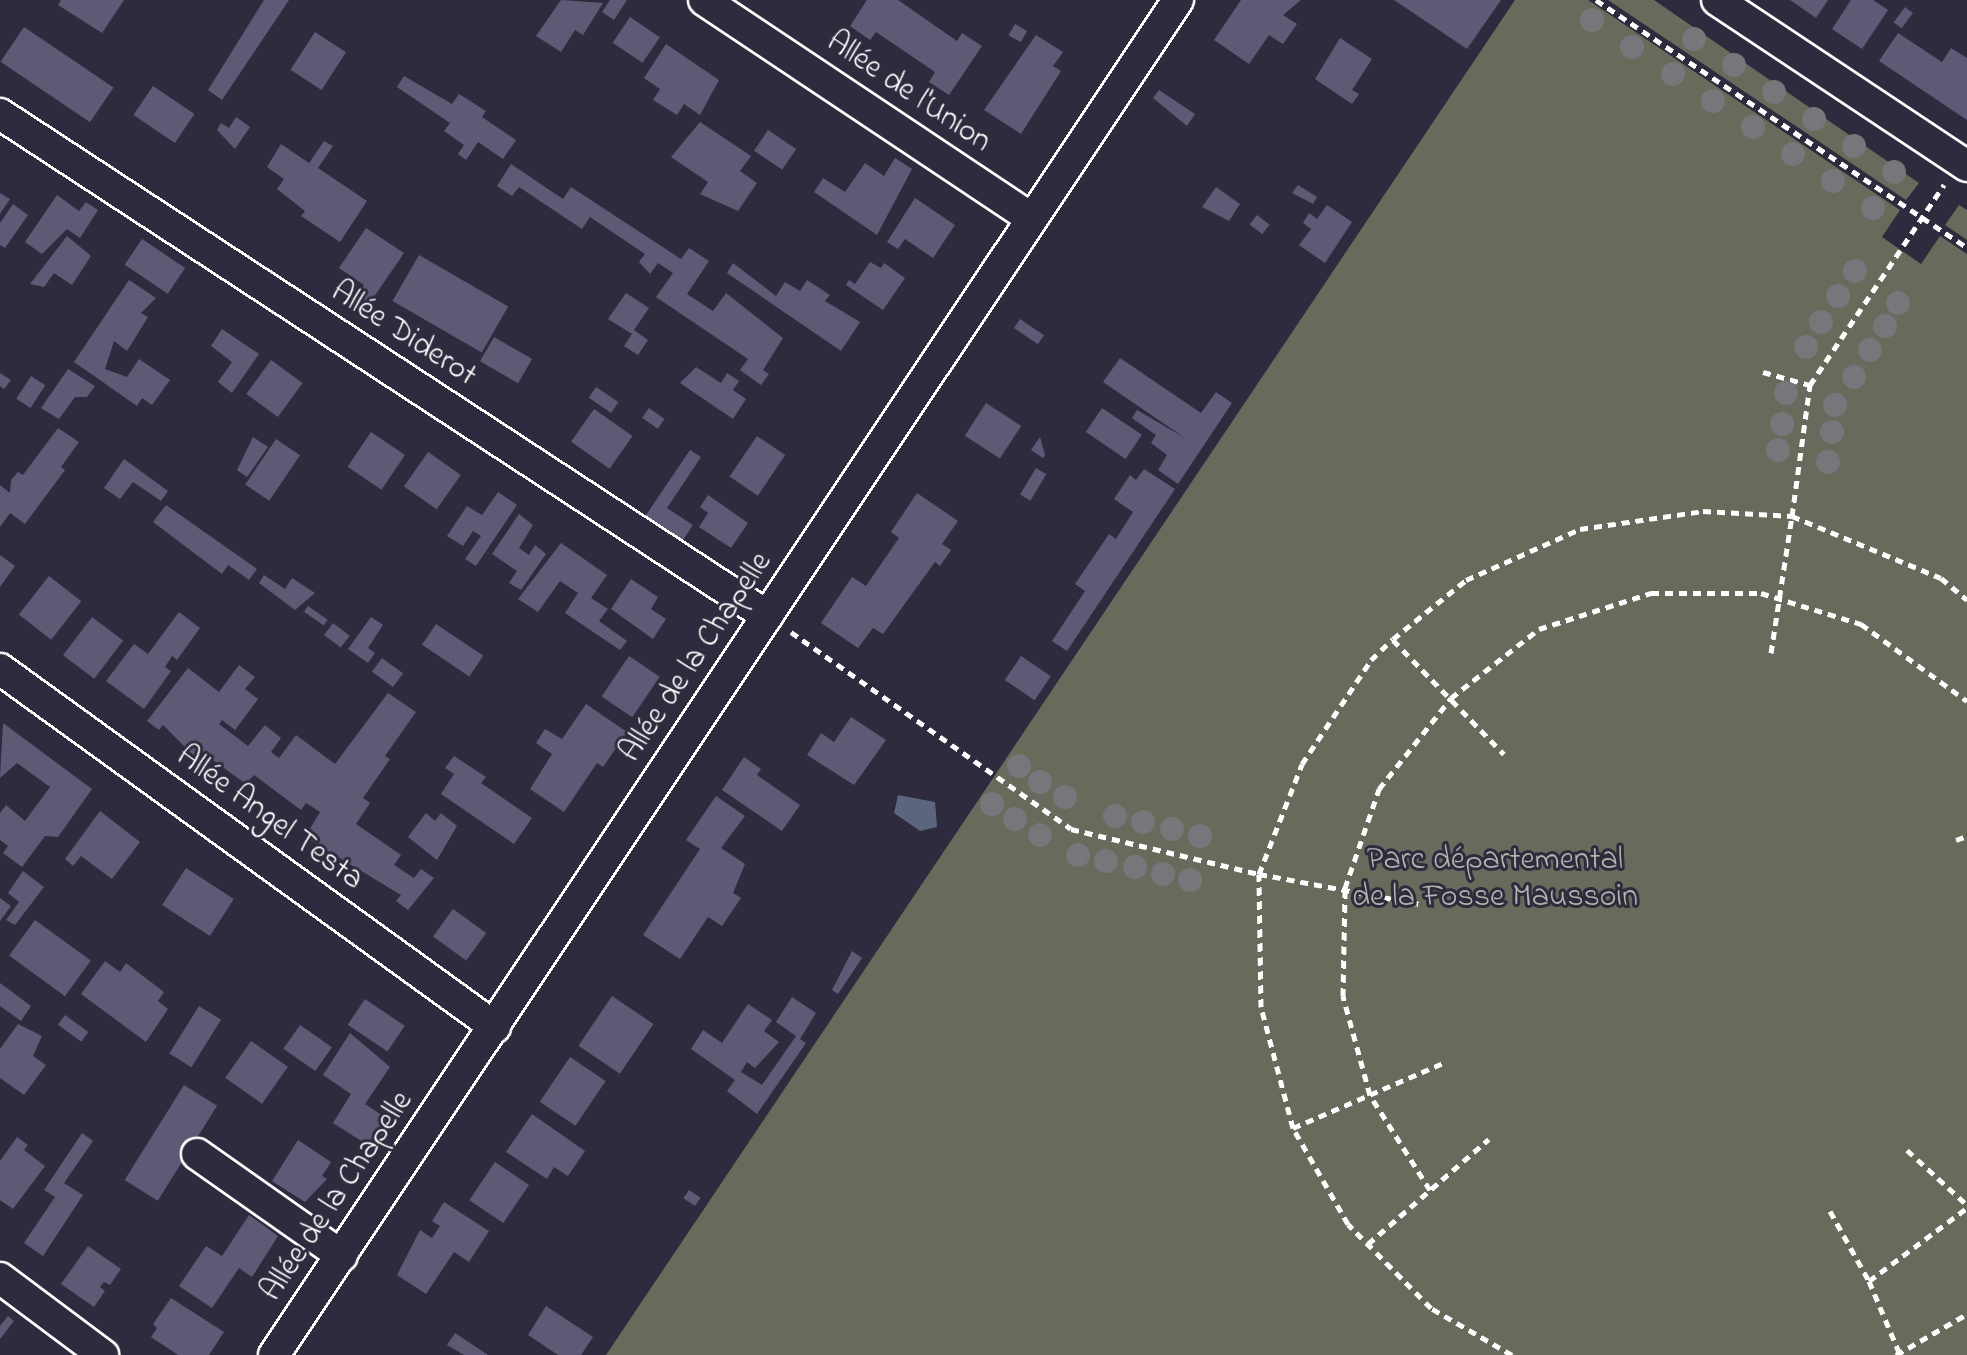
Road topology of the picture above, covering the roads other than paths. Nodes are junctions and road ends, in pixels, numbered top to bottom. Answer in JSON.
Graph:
{"nodes":[{"id":1,"x":704,"y":0,"type":"edge"},
{"id":2,"x":1178,"y":0,"type":"edge"},
{"id":3,"x":1717,"y":0,"type":"edge"},
{"id":4,"x":0,"y":114,"type":"edge"},
{"id":5,"x":1964,"y":163,"type":"edge"},
{"id":6,"x":1032,"y":219,"type":"junction"},
{"id":7,"x":767,"y":616,"type":"junction"},
{"id":8,"x":0,"y":669,"type":"edge"},
{"id":9,"x":495,"y":1027,"type":"junction"},
{"id":10,"x":197,"y":1154,"type":"dead end"},
{"id":11,"x":342,"y":1256,"type":"junction"},
{"id":12,"x":0,"y":1278,"type":"edge"},
{"id":13,"x":103,"y":1355,"type":"edge"},
{"id":14,"x":274,"y":1355,"type":"edge"}],
"edges":[{"from":1,"to":6,"type":"street","name":"Allée de l'Union"},
{"from":2,"to":6,"type":"street","name":"Allée de la Chapelle"},
{"from":3,"to":5,"type":"street"},
{"from":4,"to":7,"type":"street","name":"Allée Diderot"},
{"from":6,"to":7,"type":"street","name":"Allée de la Chapelle"},
{"from":7,"to":9,"type":"street","name":"Allée de la Chapelle"},
{"from":8,"to":9,"type":"street","name":"Allée Angel Testa"},
{"from":9,"to":11,"type":"street","name":"Allée de la Chapelle"},
{"from":10,"to":11,"type":"street"},
{"from":11,"to":14,"type":"street","name":"Allée de la Chapelle"},
{"from":12,"to":13,"type":"street"}]}
